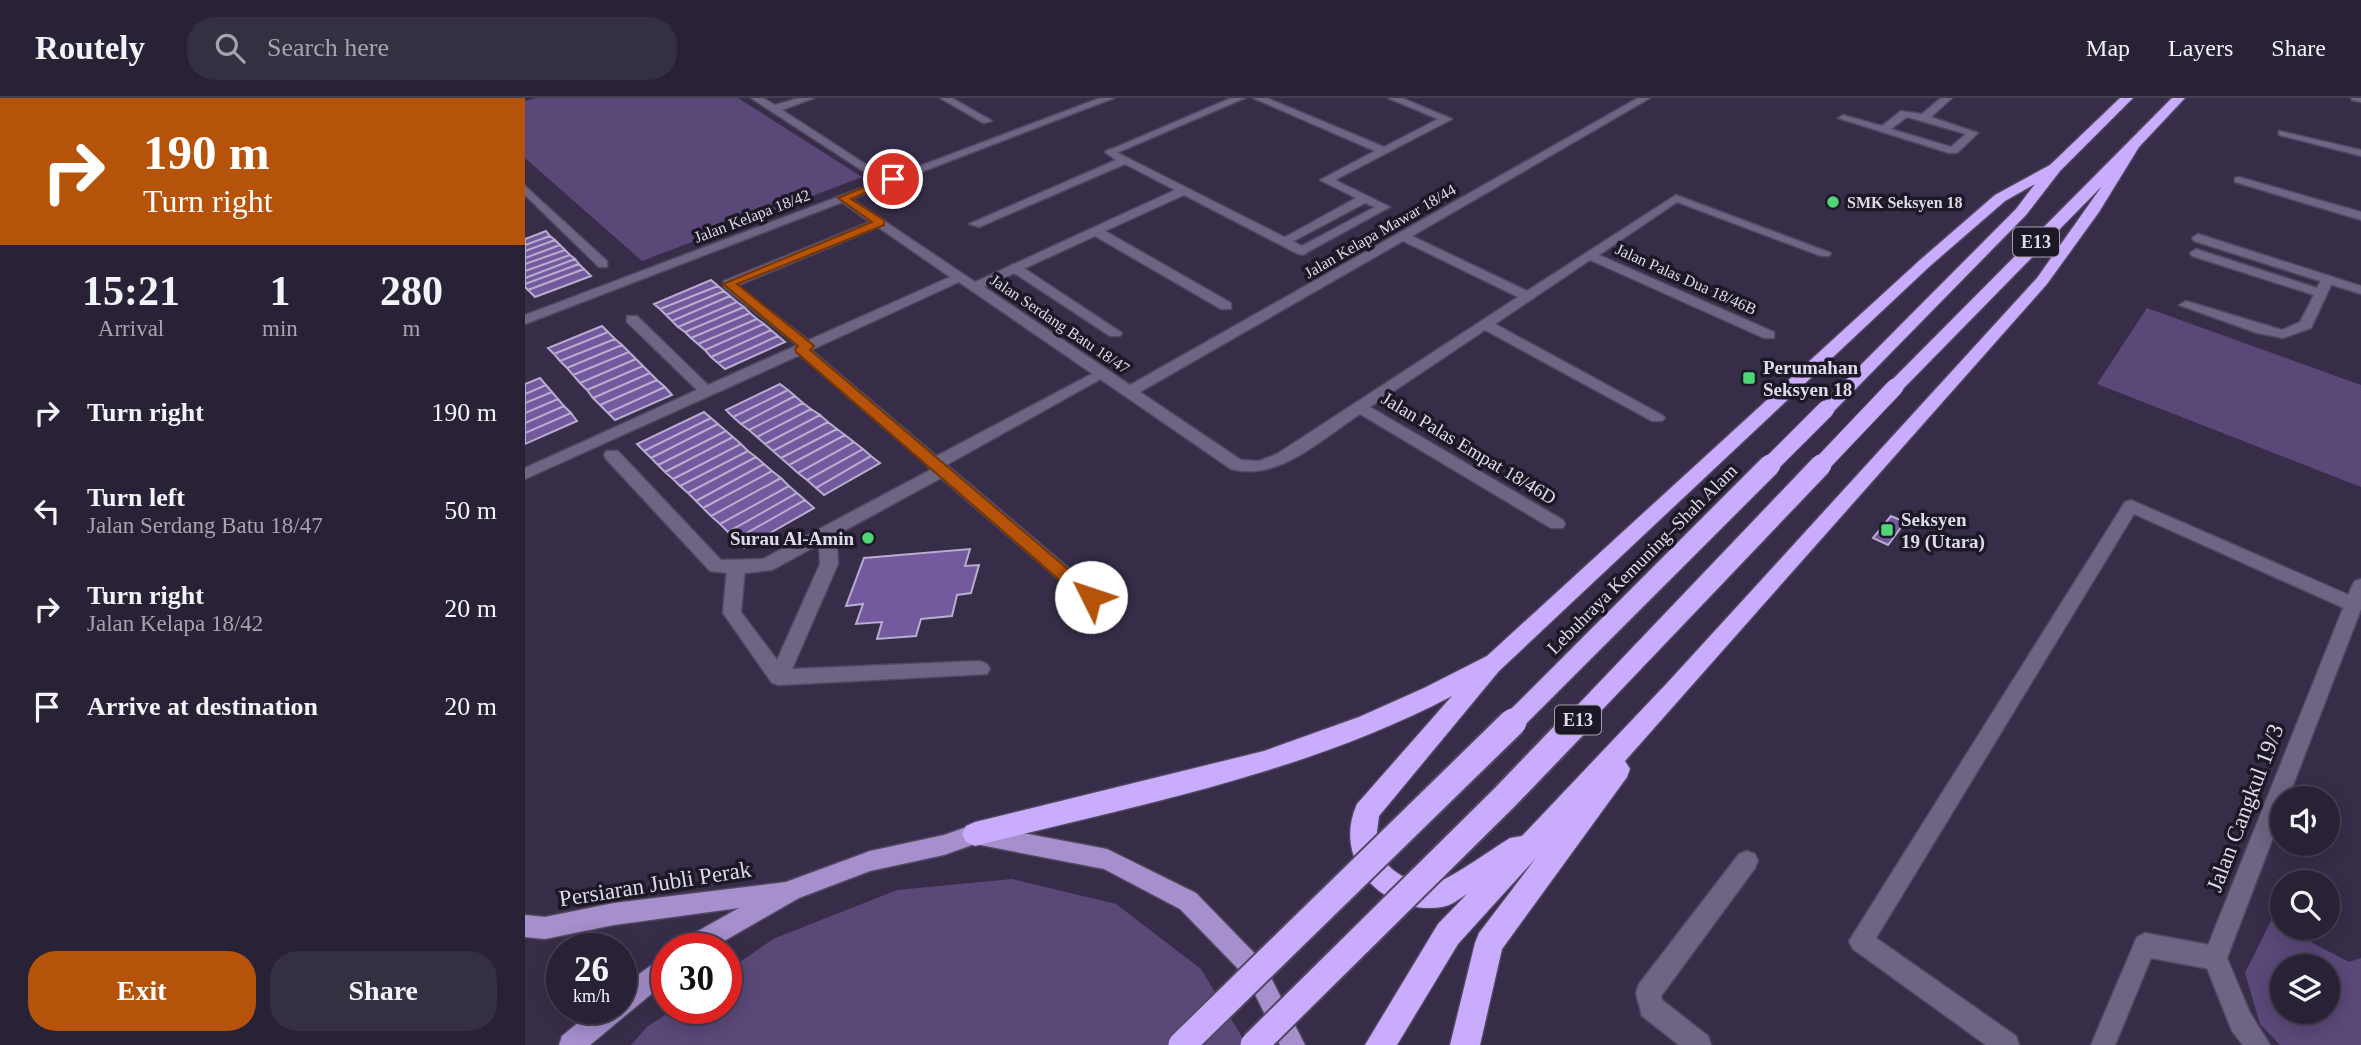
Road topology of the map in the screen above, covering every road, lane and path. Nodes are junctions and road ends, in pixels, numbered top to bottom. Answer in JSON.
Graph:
{"nodes":[{"id":1,"x":756,"y":98,"type":"edge"},
{"id":2,"x":809,"y":98,"type":"edge"},
{"id":3,"x":945,"y":98,"type":"edge"},
{"id":4,"x":1108,"y":98,"type":"edge"},
{"id":5,"x":1240,"y":98,"type":"edge"},
{"id":6,"x":1258,"y":98,"type":"edge"},
{"id":7,"x":1392,"y":98,"type":"edge"},
{"id":8,"x":1646,"y":98,"type":"edge"},
{"id":9,"x":1947,"y":98,"type":"edge"},
{"id":10,"x":2127,"y":98,"type":"edge"},
{"id":11,"x":2179,"y":98,"type":"edge"},
{"id":12,"x":2356,"y":98,"type":"edge"},
{"id":13,"x":2361,"y":99,"type":"edge"},
{"id":14,"x":774,"y":109,"type":"junction"},
{"id":15,"x":1843,"y":118,"type":"dead end"},
{"id":16,"x":1924,"y":118,"type":"junction"},
{"id":17,"x":987,"y":121,"type":"dead end"},
{"id":18,"x":1884,"y":131,"type":"junction"},
{"id":19,"x":2283,"y":133,"type":"dead end"},
{"id":20,"x":2133,"y":148,"type":"junction"},
{"id":21,"x":1384,"y":151,"type":"junction"},
{"id":22,"x":2361,"y":153,"type":"edge"},
{"id":23,"x":1125,"y":160,"type":"junction"},
{"id":24,"x":2055,"y":168,"type":"junction"},
{"id":25,"x":867,"y":169,"type":"dead end"},
{"id":26,"x":2239,"y":180,"type":"dead end"},
{"id":27,"x":525,"y":190,"type":"edge"},
{"id":28,"x":1184,"y":190,"type":"junction"},
{"id":29,"x":843,"y":198,"type":"junction"},
{"id":30,"x":1366,"y":198,"type":"junction"},
{"id":31,"x":2361,"y":216,"type":"edge"},
{"id":32,"x":880,"y":222,"type":"junction"},
{"id":33,"x":975,"y":224,"type":"dead end"},
{"id":34,"x":1096,"y":231,"type":"junction"},
{"id":35,"x":1402,"y":236,"type":"junction"},
{"id":36,"x":2198,"y":238,"type":"dead end"},
{"id":37,"x":1284,"y":242,"type":"junction"},
{"id":38,"x":1825,"y":253,"type":"dead end"},
{"id":39,"x":2196,"y":253,"type":"dead end"},
{"id":40,"x":1589,"y":255,"type":"junction"},
{"id":41,"x":603,"y":264,"type":"dead end"},
{"id":42,"x":1015,"y":268,"type":"junction"},
{"id":43,"x":960,"y":277,"type":"junction"},
{"id":44,"x":2328,"y":279,"type":"junction"},
{"id":45,"x":974,"y":287,"type":"junction"},
{"id":46,"x":2361,"y":290,"type":"edge"},
{"id":47,"x":2321,"y":293,"type":"junction"},
{"id":48,"x":1527,"y":296,"type":"junction"},
{"id":49,"x":2186,"y":305,"type":"dead end"},
{"id":50,"x":1226,"y":306,"type":"dead end"},
{"id":51,"x":632,"y":319,"type":"dead end"},
{"id":52,"x":525,"y":320,"type":"edge"},
{"id":53,"x":1484,"y":324,"type":"junction"},
{"id":54,"x":1115,"y":333,"type":"dead end"},
{"id":55,"x":1769,"y":335,"type":"dead end"},
{"id":56,"x":804,"y":348,"type":"junction"},
{"id":57,"x":1101,"y":373,"type":"junction"},
{"id":58,"x":707,"y":391,"type":"junction"},
{"id":59,"x":1129,"y":392,"type":"junction"},
{"id":60,"x":1359,"y":407,"type":"junction"},
{"id":61,"x":1657,"y":418,"type":"dead end"},
{"id":62,"x":613,"y":456,"type":"dead end"},
{"id":63,"x":939,"y":467,"type":"junction"},
{"id":64,"x":525,"y":474,"type":"edge"},
{"id":65,"x":1557,"y":524,"type":"dead end"},
{"id":66,"x":828,"y":544,"type":"dead end"},
{"id":67,"x":736,"y":568,"type":"junction"},
{"id":68,"x":2357,"y":595,"type":"edge"},
{"id":69,"x":1091,"y":597,"type":"dead end"},
{"id":70,"x":1495,"y":662,"type":"junction"},
{"id":71,"x":980,"y":669,"type":"dead end"},
{"id":72,"x":779,"y":677,"type":"junction"},
{"id":73,"x":1677,"y":688,"type":"junction"},
{"id":74,"x":1544,"y":831,"type":"junction"},
{"id":75,"x":975,"y":834,"type":"junction"},
{"id":76,"x":1747,"y":861,"type":"dead end"},
{"id":77,"x":792,"y":890,"type":"junction"},
{"id":78,"x":525,"y":926,"type":"edge"},
{"id":79,"x":716,"y":933,"type":"edge"},
{"id":80,"x":2215,"y":958,"type":"junction"},
{"id":81,"x":651,"y":979,"type":"edge"},
{"id":82,"x":637,"y":990,"type":"edge"},
{"id":83,"x":596,"y":1024,"type":"edge"},
{"id":84,"x":571,"y":1045,"type":"edge"},
{"id":85,"x":1182,"y":1045,"type":"edge"},
{"id":86,"x":1254,"y":1045,"type":"edge"},
{"id":87,"x":1293,"y":1045,"type":"edge"},
{"id":88,"x":1380,"y":1045,"type":"edge"},
{"id":89,"x":1465,"y":1045,"type":"edge"},
{"id":90,"x":1699,"y":1045,"type":"edge"},
{"id":91,"x":2007,"y":1045,"type":"edge"},
{"id":92,"x":2103,"y":1045,"type":"edge"},
{"id":93,"x":2258,"y":1045,"type":"edge"}],
"edges":[{"from":1,"to":14,"type":"street"},
{"from":2,"to":14,"type":"street"},
{"from":3,"to":17,"type":"street"},
{"from":4,"to":29,"type":"street","name":"Jalan Kelapa 18/42"},
{"from":5,"to":23,"type":"street"},
{"from":6,"to":21,"type":"street"},
{"from":7,"to":21,"type":"street"},
{"from":8,"to":35,"type":"street","name":"Jalan Kelapa Mawar 18/44"},
{"from":9,"to":16,"type":"street"},
{"from":10,"to":24,"type":"highway","name":"Lebuhraya Kemuning–Shah Alam","number":"E13"},
{"from":11,"to":20,"type":"highway","number":"E13"},
{"from":12,"to":13,"type":"street"},
{"from":14,"to":25,"type":"street"},
{"from":15,"to":18,"type":"street"},
{"from":16,"to":18,"type":"street"},
{"from":16,"to":18,"type":"street"},
{"from":19,"to":22,"type":"street"},
{"from":20,"to":73,"type":"highway"},
{"from":20,"to":86,"type":"highway","number":"E13","bridge":true},
{"from":21,"to":30,"type":"street"},
{"from":23,"to":28,"type":"street"},
{"from":23,"to":33,"type":"street"},
{"from":24,"to":70,"type":"highway"},
{"from":24,"to":85,"type":"highway","name":"Lebuhraya Kemuning–Shah Alam","number":"E13","bridge":true},
{"from":26,"to":31,"type":"street"},
{"from":27,"to":41,"type":"street"},
{"from":28,"to":34,"type":"street"},
{"from":28,"to":37,"type":"street"},
{"from":29,"to":32,"type":"street","name":"Jalan Serdang Batu 18/47"},
{"from":29,"to":52,"type":"street","name":"Jalan Kelapa 18/42"},
{"from":30,"to":37,"type":"street"},
{"from":30,"to":37,"type":"street"},
{"from":32,"to":43,"type":"street","name":"Jalan Serdang Batu 18/47"},
{"from":32,"to":56,"type":"street"},
{"from":34,"to":42,"type":"street"},
{"from":34,"to":50,"type":"street"},
{"from":35,"to":48,"type":"street"},
{"from":35,"to":59,"type":"street","name":"Jalan Kelapa Mawar 18/44"},
{"from":36,"to":44,"type":"street"},
{"from":38,"to":40,"type":"street"},
{"from":39,"to":47,"type":"street"},
{"from":40,"to":48,"type":"street"},
{"from":40,"to":55,"type":"street","name":"Jalan Palas Dua 18/46B"},
{"from":42,"to":45,"type":"street"},
{"from":42,"to":54,"type":"street"},
{"from":43,"to":45,"type":"street","name":"Jalan Serdang Batu 18/47"},
{"from":43,"to":56,"type":"street"},
{"from":44,"to":46,"type":"street"},
{"from":44,"to":47,"type":"street"},
{"from":45,"to":57,"type":"street","name":"Jalan Serdang Batu 18/47"},
{"from":47,"to":49,"type":"street"},
{"from":48,"to":53,"type":"street"},
{"from":51,"to":58,"type":"street"},
{"from":53,"to":60,"type":"street"},
{"from":53,"to":61,"type":"street"},
{"from":56,"to":58,"type":"street"},
{"from":56,"to":63,"type":"street"},
{"from":57,"to":59,"type":"street","name":"Jalan Serdang Batu 18/47"},
{"from":57,"to":63,"type":"street"},
{"from":58,"to":64,"type":"street"},
{"from":59,"to":60,"type":"street","name":"Jalan Serdang Batu 18/47"},
{"from":60,"to":65,"type":"street","name":"Jalan Palas Empat 18/46D"},
{"from":62,"to":67,"type":"street"},
{"from":63,"to":67,"type":"street"},
{"from":63,"to":69,"type":"street"},
{"from":66,"to":72,"type":"street"},
{"from":67,"to":72,"type":"street"},
{"from":68,"to":80,"type":"street","name":"Jalan Cangkul 19/3"},
{"from":68,"to":91,"type":"street"},
{"from":70,"to":74,"type":"highway"},
{"from":70,"to":75,"type":"highway"},
{"from":71,"to":72,"type":"street"},
{"from":73,"to":74,"type":"highway"},
{"from":73,"to":89,"type":"highway"},
{"from":74,"to":88,"type":"highway"},
{"from":75,"to":77,"type":"main road"},
{"from":75,"to":87,"type":"main road"},
{"from":76,"to":90,"type":"street"},
{"from":77,"to":78,"type":"main road","name":"Persiaran Jubli Perak"},
{"from":77,"to":79,"type":"main road"},
{"from":80,"to":92,"type":"street"},
{"from":80,"to":93,"type":"street"},
{"from":81,"to":82,"type":"main road"},
{"from":83,"to":84,"type":"main road"}]}
